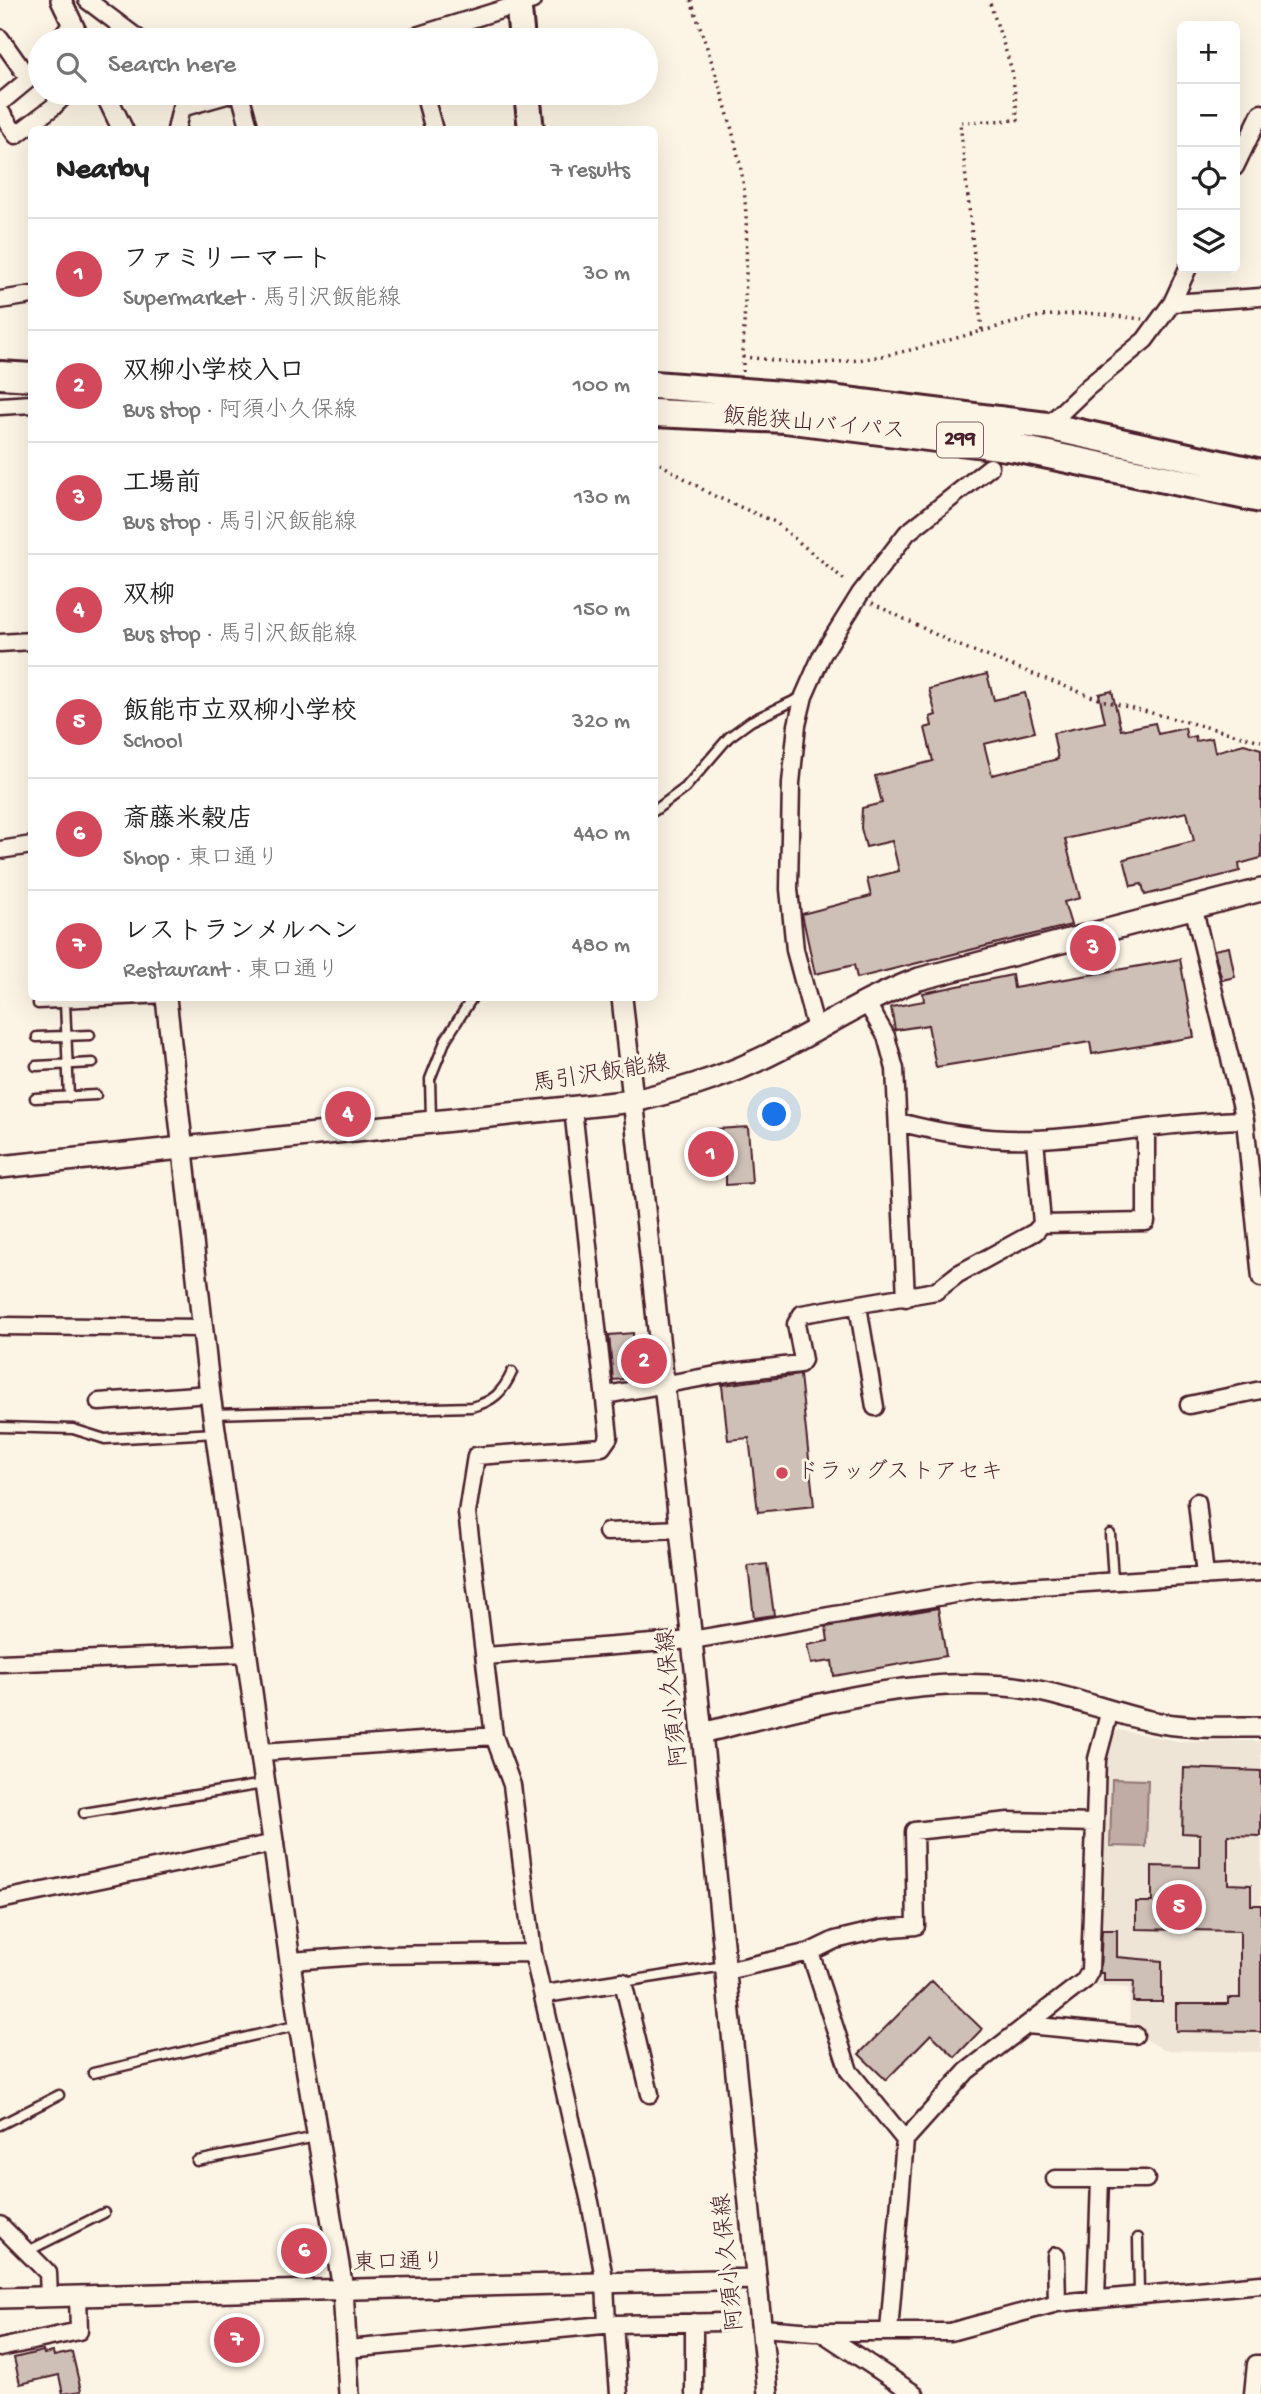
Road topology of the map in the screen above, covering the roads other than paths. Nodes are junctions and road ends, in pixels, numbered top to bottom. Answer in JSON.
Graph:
{"nodes":[{"id":1,"x":61,"y":0,"type":"edge"},
{"id":2,"x":87,"y":0,"type":"edge"},
{"id":3,"x":523,"y":2,"type":"edge"},
{"id":4,"x":74,"y":28,"type":"edge"},
{"id":5,"x":124,"y":28,"type":"edge"},
{"id":6,"x":444,"y":28,"type":"edge"},
{"id":7,"x":522,"y":28,"type":"edge"},
{"id":8,"x":0,"y":38,"type":"edge"},
{"id":9,"x":28,"y":78,"type":"edge"},
{"id":10,"x":28,"y":80,"type":"edge"},
{"id":11,"x":0,"y":103,"type":"edge"},
{"id":12,"x":56,"y":105,"type":"edge"},
{"id":13,"x":111,"y":105,"type":"edge"},
{"id":14,"x":180,"y":105,"type":"edge"},
{"id":15,"x":243,"y":105,"type":"edge"},
{"id":16,"x":427,"y":105,"type":"edge"},
{"id":17,"x":528,"y":105,"type":"edge"},
{"id":18,"x":0,"y":111,"type":"edge"},
{"id":19,"x":1261,"y":113,"type":"edge"},
{"id":20,"x":28,"y":126,"type":"edge"},
{"id":21,"x":28,"y":126,"type":"edge"},
{"id":22,"x":121,"y":126,"type":"edge"},
{"id":23,"x":177,"y":126,"type":"edge"},
{"id":24,"x":249,"y":126,"type":"edge"},
{"id":25,"x":433,"y":126,"type":"edge"},
{"id":26,"x":531,"y":126,"type":"edge"},
{"id":27,"x":1240,"y":157,"type":"edge"},
{"id":28,"x":1186,"y":273,"type":"edge"},
{"id":29,"x":28,"y":296,"type":"edge"},
{"id":30,"x":1261,"y":297,"type":"edge"},
{"id":31,"x":0,"y":300,"type":"edge"},
{"id":32,"x":1172,"y":303,"type":"junction"},
{"id":33,"x":0,"y":375,"type":"edge"},
{"id":34,"x":28,"y":377,"type":"edge"},
{"id":35,"x":658,"y":386,"type":"edge"},
{"id":36,"x":28,"y":404,"type":"edge"},
{"id":37,"x":0,"y":406,"type":"edge"},
{"id":38,"x":658,"y":413,"type":"edge"},
{"id":39,"x":1047,"y":426,"type":"junction"},
{"id":40,"x":990,"y":467,"type":"dead end"},
{"id":41,"x":1261,"y":473,"type":"edge"},
{"id":42,"x":1261,"y":499,"type":"edge"},
{"id":43,"x":28,"y":641,"type":"edge"},
{"id":44,"x":0,"y":643,"type":"edge"},
{"id":45,"x":804,"y":696,"type":"junction"},
{"id":46,"x":658,"y":808,"type":"edge"},
{"id":47,"x":28,"y":846,"type":"edge"},
{"id":48,"x":0,"y":850,"type":"edge"},
{"id":49,"x":1261,"y":890,"type":"edge"},
{"id":50,"x":1194,"y":910,"type":"junction"},
{"id":51,"x":105,"y":1001,"type":"edge"},
{"id":52,"x":166,"y":1001,"type":"edge"},
{"id":53,"x":470,"y":1001,"type":"edge"},
{"id":54,"x":622,"y":1001,"type":"edge"},
{"id":55,"x":866,"y":1002,"type":"junction"},
{"id":56,"x":65,"y":1003,"type":"junction"},
{"id":57,"x":38,"y":1004,"type":"dead end"},
{"id":58,"x":816,"y":1029,"type":"junction"},
{"id":59,"x":90,"y":1035,"type":"dead end"},
{"id":60,"x":66,"y":1036,"type":"junction"},
{"id":61,"x":37,"y":1037,"type":"dead end"},
{"id":62,"x":93,"y":1063,"type":"dead end"},
{"id":63,"x":68,"y":1064,"type":"junction"},
{"id":64,"x":36,"y":1066,"type":"dead end"},
{"id":65,"x":96,"y":1095,"type":"dead end"},
{"id":66,"x":69,"y":1097,"type":"junction"},
{"id":67,"x":35,"y":1098,"type":"dead end"},
{"id":68,"x":634,"y":1101,"type":"junction"},
{"id":69,"x":573,"y":1109,"type":"junction"},
{"id":70,"x":1245,"y":1120,"type":"junction"},
{"id":71,"x":431,"y":1122,"type":"junction"},
{"id":72,"x":899,"y":1122,"type":"junction"},
{"id":73,"x":1146,"y":1129,"type":"junction"},
{"id":74,"x":1035,"y":1139,"type":"junction"},
{"id":75,"x":182,"y":1149,"type":"junction"},
{"id":76,"x":0,"y":1167,"type":"edge"},
{"id":77,"x":1042,"y":1224,"type":"junction"},
{"id":78,"x":1261,"y":1278,"type":"edge"},
{"id":79,"x":906,"y":1297,"type":"junction"},
{"id":80,"x":858,"y":1306,"type":"junction"},
{"id":81,"x":0,"y":1326,"type":"edge"},
{"id":82,"x":202,"y":1328,"type":"junction"},
{"id":83,"x":512,"y":1372,"type":"dead end"},
{"id":84,"x":665,"y":1385,"type":"junction"},
{"id":85,"x":1261,"y":1390,"type":"edge"},
{"id":86,"x":210,"y":1394,"type":"junction"},
{"id":87,"x":606,"y":1395,"type":"junction"},
{"id":88,"x":99,"y":1402,"type":"dead end"},
{"id":89,"x":1189,"y":1405,"type":"dead end"},
{"id":90,"x":876,"y":1407,"type":"dead end"},
{"id":91,"x":214,"y":1424,"type":"junction"},
{"id":92,"x":0,"y":1427,"type":"edge"},
{"id":93,"x":1197,"y":1502,"type":"dead end"},
{"id":94,"x":680,"y":1530,"type":"junction"},
{"id":95,"x":607,"y":1532,"type":"dead end"},
{"id":96,"x":1110,"y":1534,"type":"dead end"},
{"id":97,"x":1261,"y":1572,"type":"edge"},
{"id":98,"x":1205,"y":1576,"type":"junction"},
{"id":99,"x":1113,"y":1580,"type":"junction"},
{"id":100,"x":692,"y":1640,"type":"junction"},
{"id":101,"x":248,"y":1653,"type":"junction"},
{"id":102,"x":485,"y":1656,"type":"junction"},
{"id":103,"x":0,"y":1663,"type":"edge"},
{"id":104,"x":1110,"y":1710,"type":"junction"},
{"id":105,"x":1261,"y":1727,"type":"edge"},
{"id":106,"x":702,"y":1732,"type":"junction"},
{"id":107,"x":494,"y":1736,"type":"junction"},
{"id":108,"x":262,"y":1752,"type":"junction"},
{"id":109,"x":267,"y":1784,"type":"junction"},
{"id":110,"x":84,"y":1812,"type":"dead end"},
{"id":111,"x":1095,"y":1823,"type":"junction"},
{"id":112,"x":275,"y":1843,"type":"junction"},
{"id":113,"x":0,"y":1900,"type":"edge"},
{"id":114,"x":810,"y":1952,"type":"junction"},
{"id":115,"x":533,"y":1953,"type":"junction"},
{"id":116,"x":291,"y":1961,"type":"junction"},
{"id":117,"x":726,"y":1968,"type":"junction"},
{"id":118,"x":623,"y":1982,"type":"junction"},
{"id":119,"x":545,"y":1994,"type":"junction"},
{"id":120,"x":299,"y":2025,"type":"junction"},
{"id":121,"x":1027,"y":2025,"type":"junction"},
{"id":122,"x":1135,"y":2035,"type":"dead end"},
{"id":123,"x":93,"y":2073,"type":"dead end"},
{"id":124,"x":650,"y":2094,"type":"dead end"},
{"id":125,"x":60,"y":2095,"type":"dead end"},
{"id":126,"x":0,"y":2124,"type":"edge"},
{"id":127,"x":319,"y":2136,"type":"junction"},
{"id":128,"x":905,"y":2140,"type":"junction"},
{"id":129,"x":197,"y":2161,"type":"dead end"},
{"id":130,"x":1055,"y":2179,"type":"dead end"},
{"id":131,"x":1100,"y":2179,"type":"junction"},
{"id":132,"x":1146,"y":2179,"type":"dead end"},
{"id":133,"x":104,"y":2213,"type":"dead end"},
{"id":134,"x":0,"y":2225,"type":"edge"},
{"id":135,"x":1138,"y":2238,"type":"dead end"},
{"id":136,"x":26,"y":2252,"type":"junction"},
{"id":137,"x":1056,"y":2256,"type":"dead end"},
{"id":138,"x":756,"y":2279,"type":"junction"},
{"id":139,"x":605,"y":2283,"type":"junction"},
{"id":140,"x":1261,"y":2284,"type":"edge"},
{"id":141,"x":343,"y":2289,"type":"junction"},
{"id":142,"x":1139,"y":2293,"type":"junction"},
{"id":143,"x":78,"y":2296,"type":"junction"},
{"id":144,"x":50,"y":2297,"type":"junction"},
{"id":145,"x":0,"y":2298,"type":"edge"},
{"id":146,"x":1096,"y":2298,"type":"junction"},
{"id":147,"x":1057,"y":2303,"type":"junction"},
{"id":148,"x":694,"y":2322,"type":"junction"},
{"id":149,"x":723,"y":2322,"type":"dead end"},
{"id":150,"x":611,"y":2324,"type":"junction"},
{"id":151,"x":761,"y":2328,"type":"junction"},
{"id":152,"x":889,"y":2331,"type":"junction"},
{"id":153,"x":821,"y":2332,"type":"junction"},
{"id":154,"x":0,"y":2348,"type":"edge"},
{"id":155,"x":348,"y":2349,"type":"junction"},
{"id":156,"x":1261,"y":2364,"type":"edge"},
{"id":157,"x":349,"y":2394,"type":"edge"},
{"id":158,"x":619,"y":2394,"type":"edge"},
{"id":159,"x":694,"y":2394,"type":"edge"},
{"id":160,"x":768,"y":2394,"type":"edge"},
{"id":161,"x":915,"y":2394,"type":"edge"},
{"id":162,"x":1253,"y":2394,"type":"edge"}],
"edges":[{"from":1,"to":4,"type":"street"},
{"from":2,"to":5,"type":"street"},
{"from":3,"to":6,"type":"street"},
{"from":3,"to":7,"type":"main road"},
{"from":8,"to":9,"type":"street"},
{"from":10,"to":11,"type":"street"},
{"from":12,"to":21,"type":"street"},
{"from":13,"to":22,"type":"street"},
{"from":14,"to":23,"type":"street"},
{"from":15,"to":24,"type":"street"},
{"from":16,"to":25,"type":"street"},
{"from":17,"to":26,"type":"main road"},
{"from":18,"to":20,"type":"street"},
{"from":19,"to":27,"type":"street"},
{"from":28,"to":32,"type":"street"},
{"from":29,"to":31,"type":"street"},
{"from":30,"to":32,"type":"street"},
{"from":32,"to":39,"type":"street"},
{"from":33,"to":34,"type":"highway"},
{"from":35,"to":39,"type":"highway","name":"飯能狭山バイパス","number":"299"},
{"from":36,"to":37,"type":"street"},
{"from":38,"to":42,"type":"highway","name":"飯能狭山バイパス","number":"299"},
{"from":39,"to":41,"type":"highway","name":"飯能狭山バイパス","number":"299"},
{"from":40,"to":45,"type":"street"},
{"from":43,"to":44,"type":"street"},
{"from":45,"to":46,"type":"lane"},
{"from":45,"to":58,"type":"street"},
{"from":47,"to":48,"type":"street"},
{"from":49,"to":50,"type":"main road","name":"馬引沢飯能線"},
{"from":50,"to":55,"type":"main road","name":"馬引沢飯能線"},
{"from":50,"to":70,"type":"street"},
{"from":51,"to":56,"type":"lane"},
{"from":52,"to":75,"type":"street"},
{"from":53,"to":71,"type":"lane"},
{"from":54,"to":68,"type":"street","name":"阿須小久保線"},
{"from":55,"to":58,"type":"main road","name":"馬引沢飯能線"},
{"from":55,"to":72,"type":"street"},
{"from":56,"to":57,"type":"lane"},
{"from":56,"to":60,"type":"lane"},
{"from":58,"to":68,"type":"main road","name":"馬引沢飯能線"},
{"from":59,"to":60,"type":"lane"},
{"from":60,"to":61,"type":"lane"},
{"from":60,"to":63,"type":"lane"},
{"from":62,"to":63,"type":"lane"},
{"from":63,"to":64,"type":"lane"},
{"from":63,"to":66,"type":"lane"},
{"from":65,"to":66,"type":"lane"},
{"from":66,"to":67,"type":"lane"},
{"from":68,"to":69,"type":"main road","name":"馬引沢飯能線"},
{"from":68,"to":84,"type":"street","name":"阿須小久保線"},
{"from":69,"to":71,"type":"main road","name":"馬引沢飯能線"},
{"from":69,"to":87,"type":"street"},
{"from":70,"to":73,"type":"street"},
{"from":70,"to":78,"type":"street"},
{"from":71,"to":75,"type":"main road","name":"馬引沢飯能線"},
{"from":72,"to":74,"type":"street"},
{"from":72,"to":79,"type":"street"},
{"from":73,"to":74,"type":"street"},
{"from":73,"to":77,"type":"street"},
{"from":74,"to":77,"type":"street"},
{"from":75,"to":76,"type":"main road","name":"馬引沢飯能線"},
{"from":75,"to":82,"type":"street"},
{"from":77,"to":79,"type":"street"},
{"from":79,"to":80,"type":"street"},
{"from":80,"to":84,"type":"street"},
{"from":80,"to":90,"type":"street"},
{"from":81,"to":82,"type":"street"},
{"from":82,"to":86,"type":"street"},
{"from":83,"to":91,"type":"lane"},
{"from":84,"to":87,"type":"street"},
{"from":84,"to":94,"type":"street","name":"阿須小久保線"},
{"from":85,"to":89,"type":"street"},
{"from":86,"to":88,"type":"street"},
{"from":86,"to":91,"type":"street"},
{"from":87,"to":102,"type":"street"},
{"from":91,"to":92,"type":"lane"},
{"from":91,"to":101,"type":"street"},
{"from":93,"to":98,"type":"street"},
{"from":94,"to":95,"type":"street"},
{"from":94,"to":100,"type":"street","name":"阿須小久保線"},
{"from":96,"to":99,"type":"lane"},
{"from":97,"to":98,"type":"street"},
{"from":98,"to":99,"type":"street"},
{"from":99,"to":100,"type":"street"},
{"from":100,"to":102,"type":"street"},
{"from":100,"to":106,"type":"street","name":"阿須小久保線"},
{"from":101,"to":103,"type":"street"},
{"from":101,"to":108,"type":"street"},
{"from":102,"to":107,"type":"street"},
{"from":104,"to":105,"type":"street"},
{"from":104,"to":106,"type":"street"},
{"from":104,"to":111,"type":"street"},
{"from":106,"to":117,"type":"street","name":"阿須小久保線"},
{"from":107,"to":108,"type":"street"},
{"from":107,"to":115,"type":"street"},
{"from":108,"to":109,"type":"street"},
{"from":109,"to":110,"type":"lane"},
{"from":109,"to":112,"type":"street"},
{"from":111,"to":114,"type":"street"},
{"from":111,"to":121,"type":"street"},
{"from":112,"to":113,"type":"street"},
{"from":112,"to":116,"type":"street"},
{"from":114,"to":117,"type":"street"},
{"from":114,"to":128,"type":"street"},
{"from":115,"to":116,"type":"street"},
{"from":115,"to":119,"type":"street"},
{"from":116,"to":120,"type":"street"},
{"from":117,"to":118,"type":"lane"},
{"from":117,"to":138,"type":"street","name":"阿須小久保線"},
{"from":118,"to":119,"type":"street"},
{"from":118,"to":124,"type":"street"},
{"from":119,"to":139,"type":"street"},
{"from":120,"to":123,"type":"lane"},
{"from":120,"to":127,"type":"street"},
{"from":121,"to":122,"type":"street"},
{"from":121,"to":128,"type":"street"},
{"from":125,"to":126,"type":"lane"},
{"from":127,"to":129,"type":"lane"},
{"from":127,"to":141,"type":"street"},
{"from":128,"to":152,"type":"street"},
{"from":130,"to":131,"type":"street"},
{"from":131,"to":132,"type":"street"},
{"from":131,"to":146,"type":"street"},
{"from":133,"to":136,"type":"lane"},
{"from":134,"to":136,"type":"street"},
{"from":135,"to":142,"type":"lane"},
{"from":136,"to":144,"type":"street"},
{"from":137,"to":147,"type":"street"},
{"from":138,"to":139,"type":"street","name":"東口通り"},
{"from":138,"to":151,"type":"street","name":"阿須小久保線"},
{"from":139,"to":141,"type":"street","name":"東口通り"},
{"from":139,"to":150,"type":"street"},
{"from":140,"to":142,"type":"street"},
{"from":141,"to":143,"type":"street","name":"東口通り"},
{"from":141,"to":155,"type":"street"},
{"from":142,"to":146,"type":"street"},
{"from":143,"to":144,"type":"street","name":"東口通り"},
{"from":143,"to":154,"type":"street"},
{"from":144,"to":145,"type":"street","name":"東口通り"},
{"from":146,"to":147,"type":"street"},
{"from":147,"to":152,"type":"street"},
{"from":148,"to":149,"type":"street"},
{"from":148,"to":150,"type":"street"},
{"from":148,"to":159,"type":"street"},
{"from":150,"to":155,"type":"street"},
{"from":150,"to":158,"type":"street"},
{"from":151,"to":153,"type":"street"},
{"from":151,"to":160,"type":"street","name":"阿須小久保線"},
{"from":152,"to":153,"type":"street"},
{"from":153,"to":161,"type":"street"},
{"from":155,"to":157,"type":"street"},
{"from":156,"to":162,"type":"street"}]}
